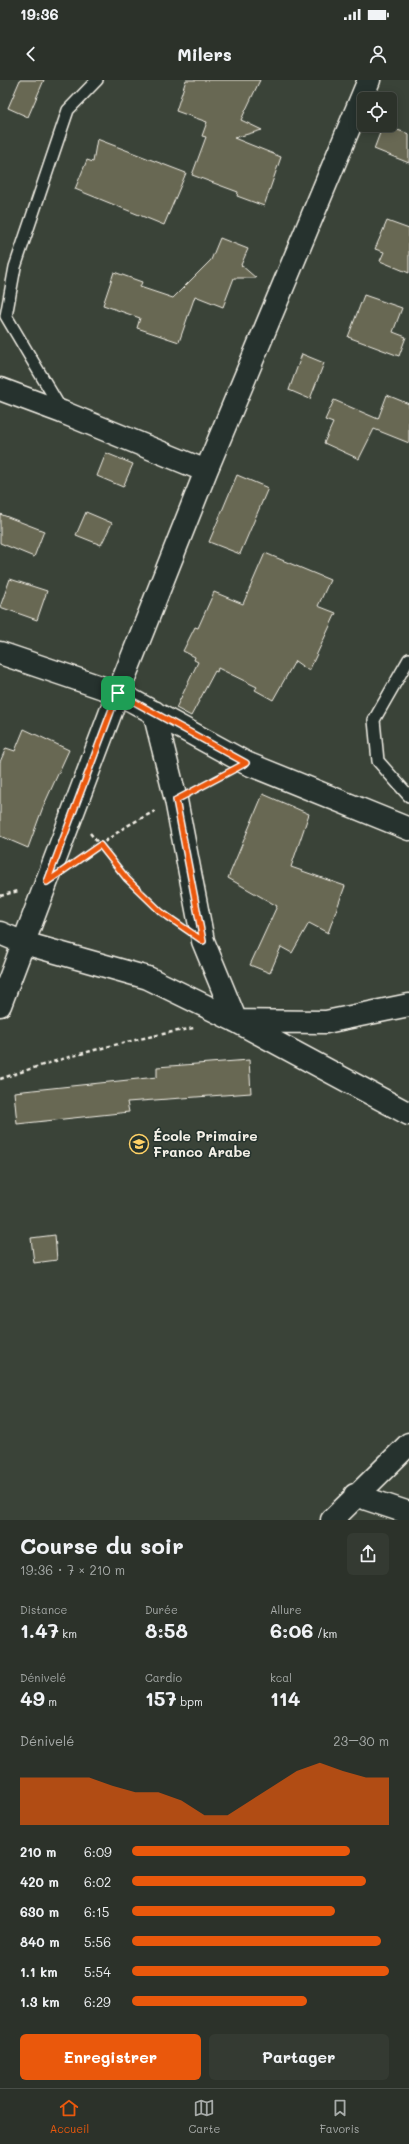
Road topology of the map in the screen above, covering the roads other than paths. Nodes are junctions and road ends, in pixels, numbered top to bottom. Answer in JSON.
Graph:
{"nodes":[{"id":1,"x":97,"y":80,"type":"edge"},
{"id":2,"x":369,"y":80,"type":"edge"},
{"id":3,"x":0,"y":389,"type":"edge"},
{"id":4,"x":62,"y":412,"type":"junction"},
{"id":5,"x":206,"y":471,"type":"junction"},
{"id":6,"x":0,"y":653,"type":"edge"},
{"id":7,"x":409,"y":659,"type":"edge"},
{"id":8,"x":118,"y":693,"type":"junction"},
{"id":9,"x":154,"y":712,"type":"junction"},
{"id":10,"x":409,"y":796,"type":"edge"},
{"id":11,"x":409,"y":829,"type":"edge"},
{"id":12,"x":0,"y":933,"type":"edge"},
{"id":13,"x":24,"y":943,"type":"junction"},
{"id":14,"x":0,"y":1005,"type":"edge"},
{"id":15,"x":409,"y":1005,"type":"edge"},
{"id":16,"x":236,"y":1021,"type":"junction"},
{"id":17,"x":409,"y":1114,"type":"edge"},
{"id":18,"x":409,"y":1444,"type":"edge"},
{"id":19,"x":355,"y":1495,"type":"junction"},
{"id":20,"x":409,"y":1515,"type":"edge"},
{"id":21,"x":332,"y":1520,"type":"edge"},
{"id":22,"x":384,"y":1520,"type":"edge"}],
"edges":[{"from":1,"to":4,"type":"lane"},
{"from":2,"to":5,"type":"street"},
{"from":3,"to":4,"type":"street"},
{"from":4,"to":5,"type":"street"},
{"from":5,"to":8,"type":"street"},
{"from":6,"to":8,"type":"street"},
{"from":7,"to":10,"type":"lane"},
{"from":8,"to":9,"type":"street"},
{"from":8,"to":13,"type":"street"},
{"from":9,"to":11,"type":"street"},
{"from":9,"to":16,"type":"street"},
{"from":12,"to":13,"type":"street"},
{"from":13,"to":14,"type":"street"},
{"from":13,"to":16,"type":"street"},
{"from":15,"to":16,"type":"street"},
{"from":16,"to":17,"type":"street"},
{"from":18,"to":19,"type":"street"},
{"from":19,"to":20,"type":"street"},
{"from":19,"to":21,"type":"street"},
{"from":20,"to":22,"type":"street"}]}
